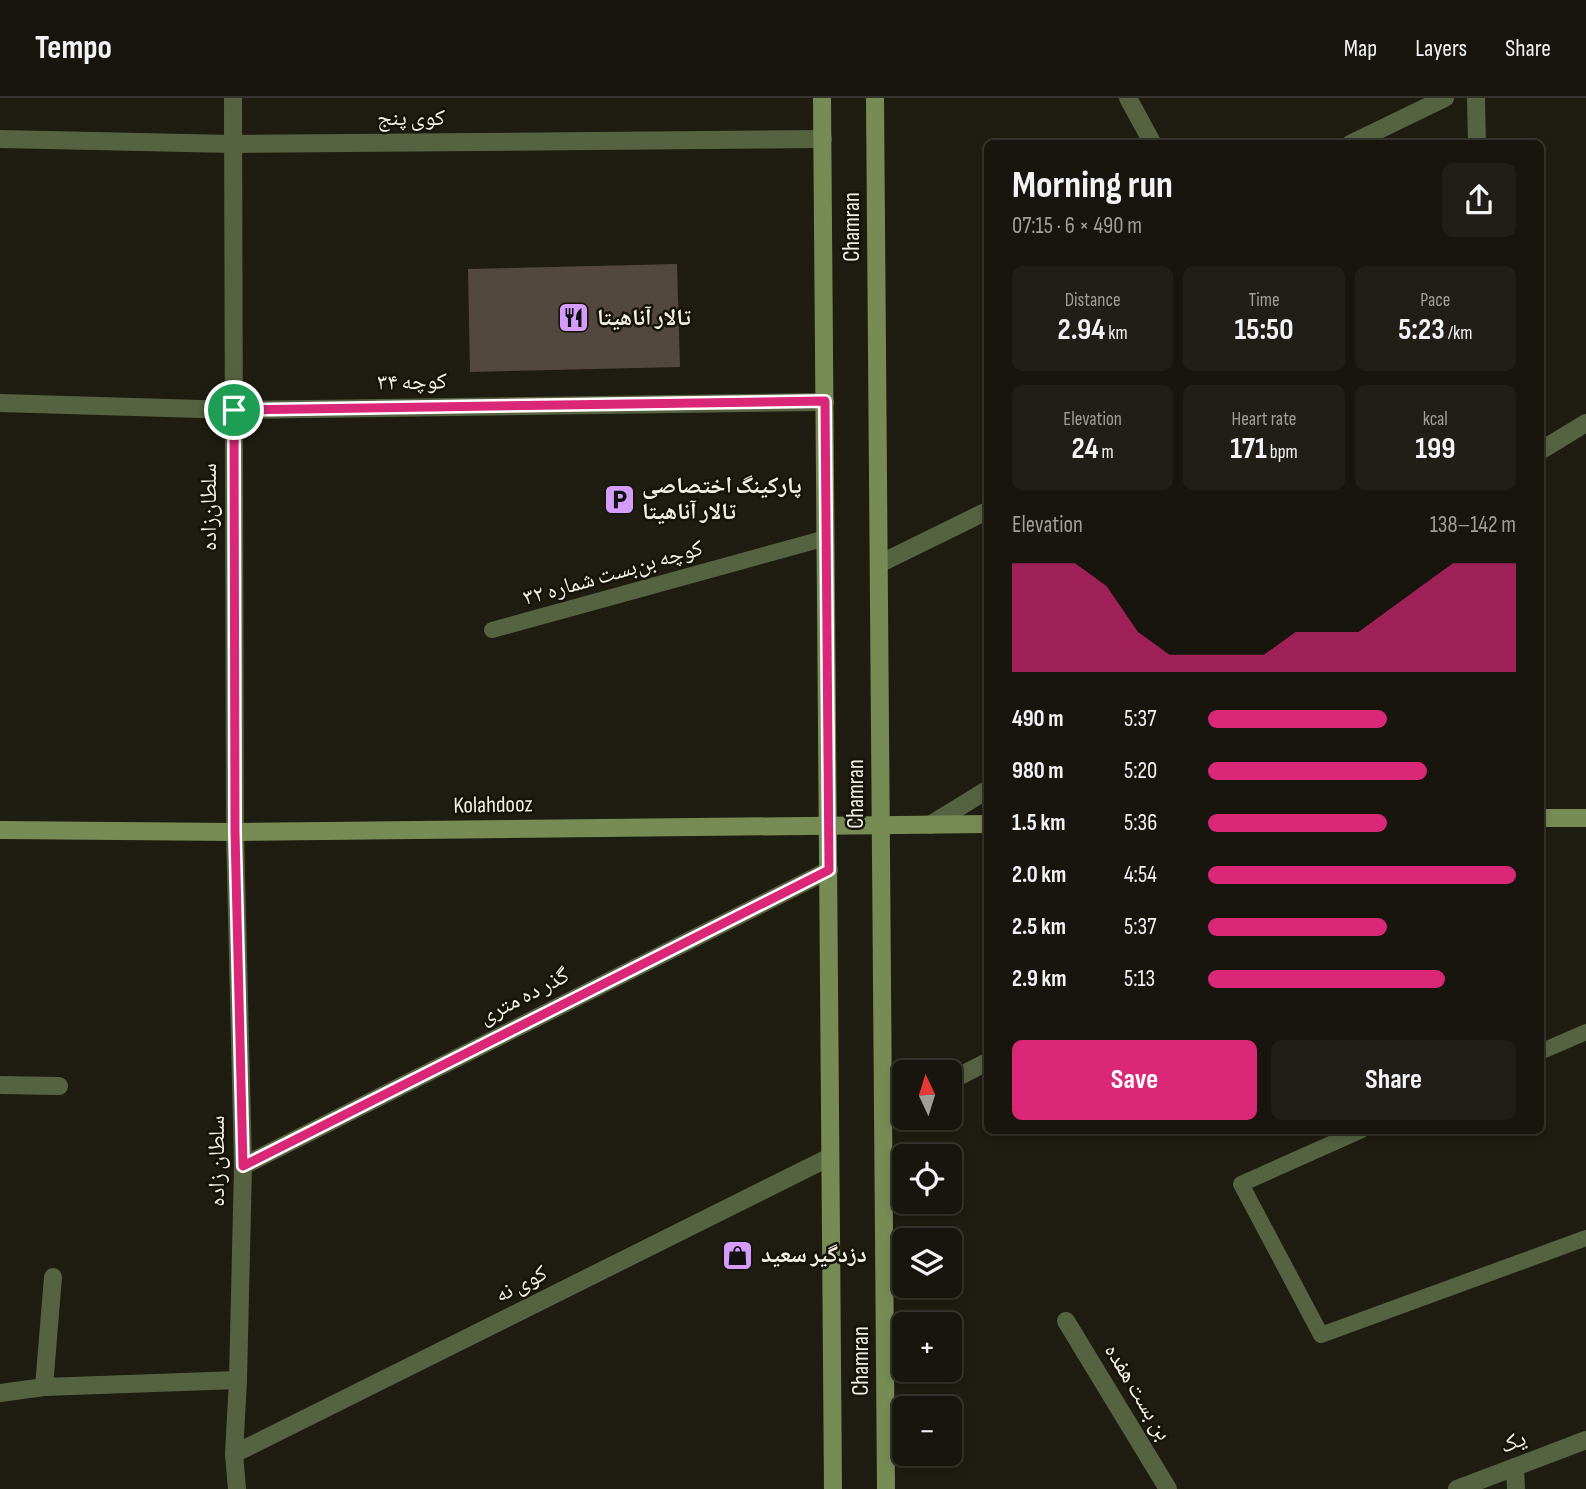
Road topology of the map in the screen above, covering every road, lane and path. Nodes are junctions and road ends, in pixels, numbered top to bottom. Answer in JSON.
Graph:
{"nodes":[{"id":1,"x":233,"y":98,"type":"edge"},
{"id":2,"x":822,"y":98,"type":"edge"},
{"id":3,"x":876,"y":98,"type":"edge"},
{"id":4,"x":1128,"y":98,"type":"edge"},
{"id":5,"x":1445,"y":98,"type":"edge"},
{"id":6,"x":1476,"y":98,"type":"edge"},
{"id":7,"x":0,"y":139,"type":"edge"},
{"id":8,"x":823,"y":139,"type":"junction"},
{"id":9,"x":1151,"y":140,"type":"edge"},
{"id":10,"x":1358,"y":140,"type":"edge"},
{"id":11,"x":1477,"y":140,"type":"edge"},
{"id":12,"x":233,"y":144,"type":"junction"},
{"id":13,"x":825,"y":401,"type":"junction"},
{"id":14,"x":0,"y":403,"type":"edge"},
{"id":15,"x":234,"y":410,"type":"junction"},
{"id":16,"x":1586,"y":423,"type":"edge"},
{"id":17,"x":1544,"y":449,"type":"edge"},
{"id":18,"x":984,"y":512,"type":"edge"},
{"id":19,"x":826,"y":538,"type":"junction"},
{"id":20,"x":879,"y":564,"type":"junction"},
{"id":21,"x":492,"y":630,"type":"dead end"},
{"id":22,"x":984,"y":792,"type":"edge"},
{"id":23,"x":1544,"y":818,"type":"edge"},
{"id":24,"x":1586,"y":818,"type":"edge"},
{"id":25,"x":984,"y":824,"type":"edge"},
{"id":26,"x":881,"y":825,"type":"junction"},
{"id":27,"x":930,"y":825,"type":"junction"},
{"id":28,"x":828,"y":826,"type":"junction"},
{"id":29,"x":0,"y":830,"type":"edge"},
{"id":30,"x":235,"y":832,"type":"junction"},
{"id":31,"x":829,"y":870,"type":"junction"},
{"id":32,"x":1586,"y":1032,"type":"edge"},
{"id":33,"x":1544,"y":1050,"type":"edge"},
{"id":34,"x":984,"y":1064,"type":"edge"},
{"id":35,"x":962,"y":1075,"type":"edge"},
{"id":36,"x":0,"y":1086,"type":"edge"},
{"id":37,"x":59,"y":1086,"type":"dead end"},
{"id":38,"x":892,"y":1110,"type":"edge"},
{"id":39,"x":883,"y":1114,"type":"junction"},
{"id":40,"x":1353,"y":1134,"type":"edge"},
{"id":41,"x":830,"y":1157,"type":"junction"},
{"id":42,"x":243,"y":1166,"type":"junction"},
{"id":43,"x":1586,"y":1238,"type":"edge"},
{"id":44,"x":52,"y":1277,"type":"dead end"},
{"id":45,"x":1066,"y":1321,"type":"dead end"},
{"id":46,"x":238,"y":1380,"type":"junction"},
{"id":47,"x":44,"y":1387,"type":"junction"},
{"id":48,"x":0,"y":1393,"type":"edge"},
{"id":49,"x":1586,"y":1440,"type":"edge"},
{"id":50,"x":234,"y":1454,"type":"junction"},
{"id":51,"x":1515,"y":1467,"type":"junction"},
{"id":52,"x":237,"y":1489,"type":"edge"},
{"id":53,"x":833,"y":1489,"type":"edge"},
{"id":54,"x":886,"y":1489,"type":"edge"},
{"id":55,"x":1168,"y":1489,"type":"edge"},
{"id":56,"x":1457,"y":1489,"type":"edge"},
{"id":57,"x":1516,"y":1489,"type":"edge"}],
"edges":[{"from":1,"to":12,"type":"street","name":"سلطان‌زاده"},
{"from":2,"to":8,"type":"street","name":"Chamran"},
{"from":3,"to":20,"type":"street","name":"Chamran"},
{"from":4,"to":9,"type":"street"},
{"from":5,"to":10,"type":"street"},
{"from":6,"to":11,"type":"street"},
{"from":7,"to":12,"type":"street","name":"کوی پنج"},
{"from":8,"to":12,"type":"street","name":"کوی پنج"},
{"from":8,"to":13,"type":"street","name":"Chamran"},
{"from":12,"to":15,"type":"street","name":"سلطان‌زاده"},
{"from":13,"to":15,"type":"street","name":"کوچه ۳۴"},
{"from":13,"to":19,"type":"street","name":"Chamran"},
{"from":14,"to":15,"type":"street","name":"کوچه ۳۴"},
{"from":15,"to":30,"type":"street","name":"سلطان‌زاده"},
{"from":16,"to":17,"type":"street"},
{"from":18,"to":20,"type":"street"},
{"from":19,"to":21,"type":"lane","name":"کوچه بن‌بست شماره ۳۲"},
{"from":19,"to":28,"type":"street","name":"Chamran"},
{"from":20,"to":26,"type":"street","name":"Chamran"},
{"from":22,"to":27,"type":"street"},
{"from":23,"to":24,"type":"street"},
{"from":25,"to":27,"type":"street","name":"Kolahdooz"},
{"from":26,"to":27,"type":"street","name":"Kolahdooz"},
{"from":26,"to":28,"type":"street","name":"Kolahdooz"},
{"from":26,"to":39,"type":"street","name":"Chamran"},
{"from":28,"to":30,"type":"street","name":"Kolahdooz"},
{"from":28,"to":31,"type":"street","name":"Chamran"},
{"from":29,"to":30,"type":"street","name":"Kolahdooz"},
{"from":30,"to":42,"type":"street","name":"سلطان زاده"},
{"from":31,"to":41,"type":"street","name":"Chamran"},
{"from":31,"to":42,"type":"street","name":"گذر ده متری"},
{"from":32,"to":33,"type":"lane"},
{"from":34,"to":35,"type":"street"},
{"from":36,"to":37,"type":"street"},
{"from":38,"to":39,"type":"street"},
{"from":39,"to":54,"type":"street","name":"Chamran"},
{"from":40,"to":43,"type":"lane"},
{"from":41,"to":50,"type":"street","name":"کوی نه"},
{"from":41,"to":53,"type":"street","name":"Chamran"},
{"from":42,"to":46,"type":"street","name":"سلطان زاده"},
{"from":44,"to":47,"type":"street"},
{"from":45,"to":55,"type":"street","name":"بن بست هفده"},
{"from":46,"to":47,"type":"street"},
{"from":46,"to":50,"type":"street","name":"سلطان زاده"},
{"from":47,"to":48,"type":"street"},
{"from":49,"to":51,"type":"street","name":"یک"},
{"from":50,"to":52,"type":"street","name":"سلطان زاده"},
{"from":51,"to":56,"type":"street","name":"یک"},
{"from":51,"to":57,"type":"street"}]}
